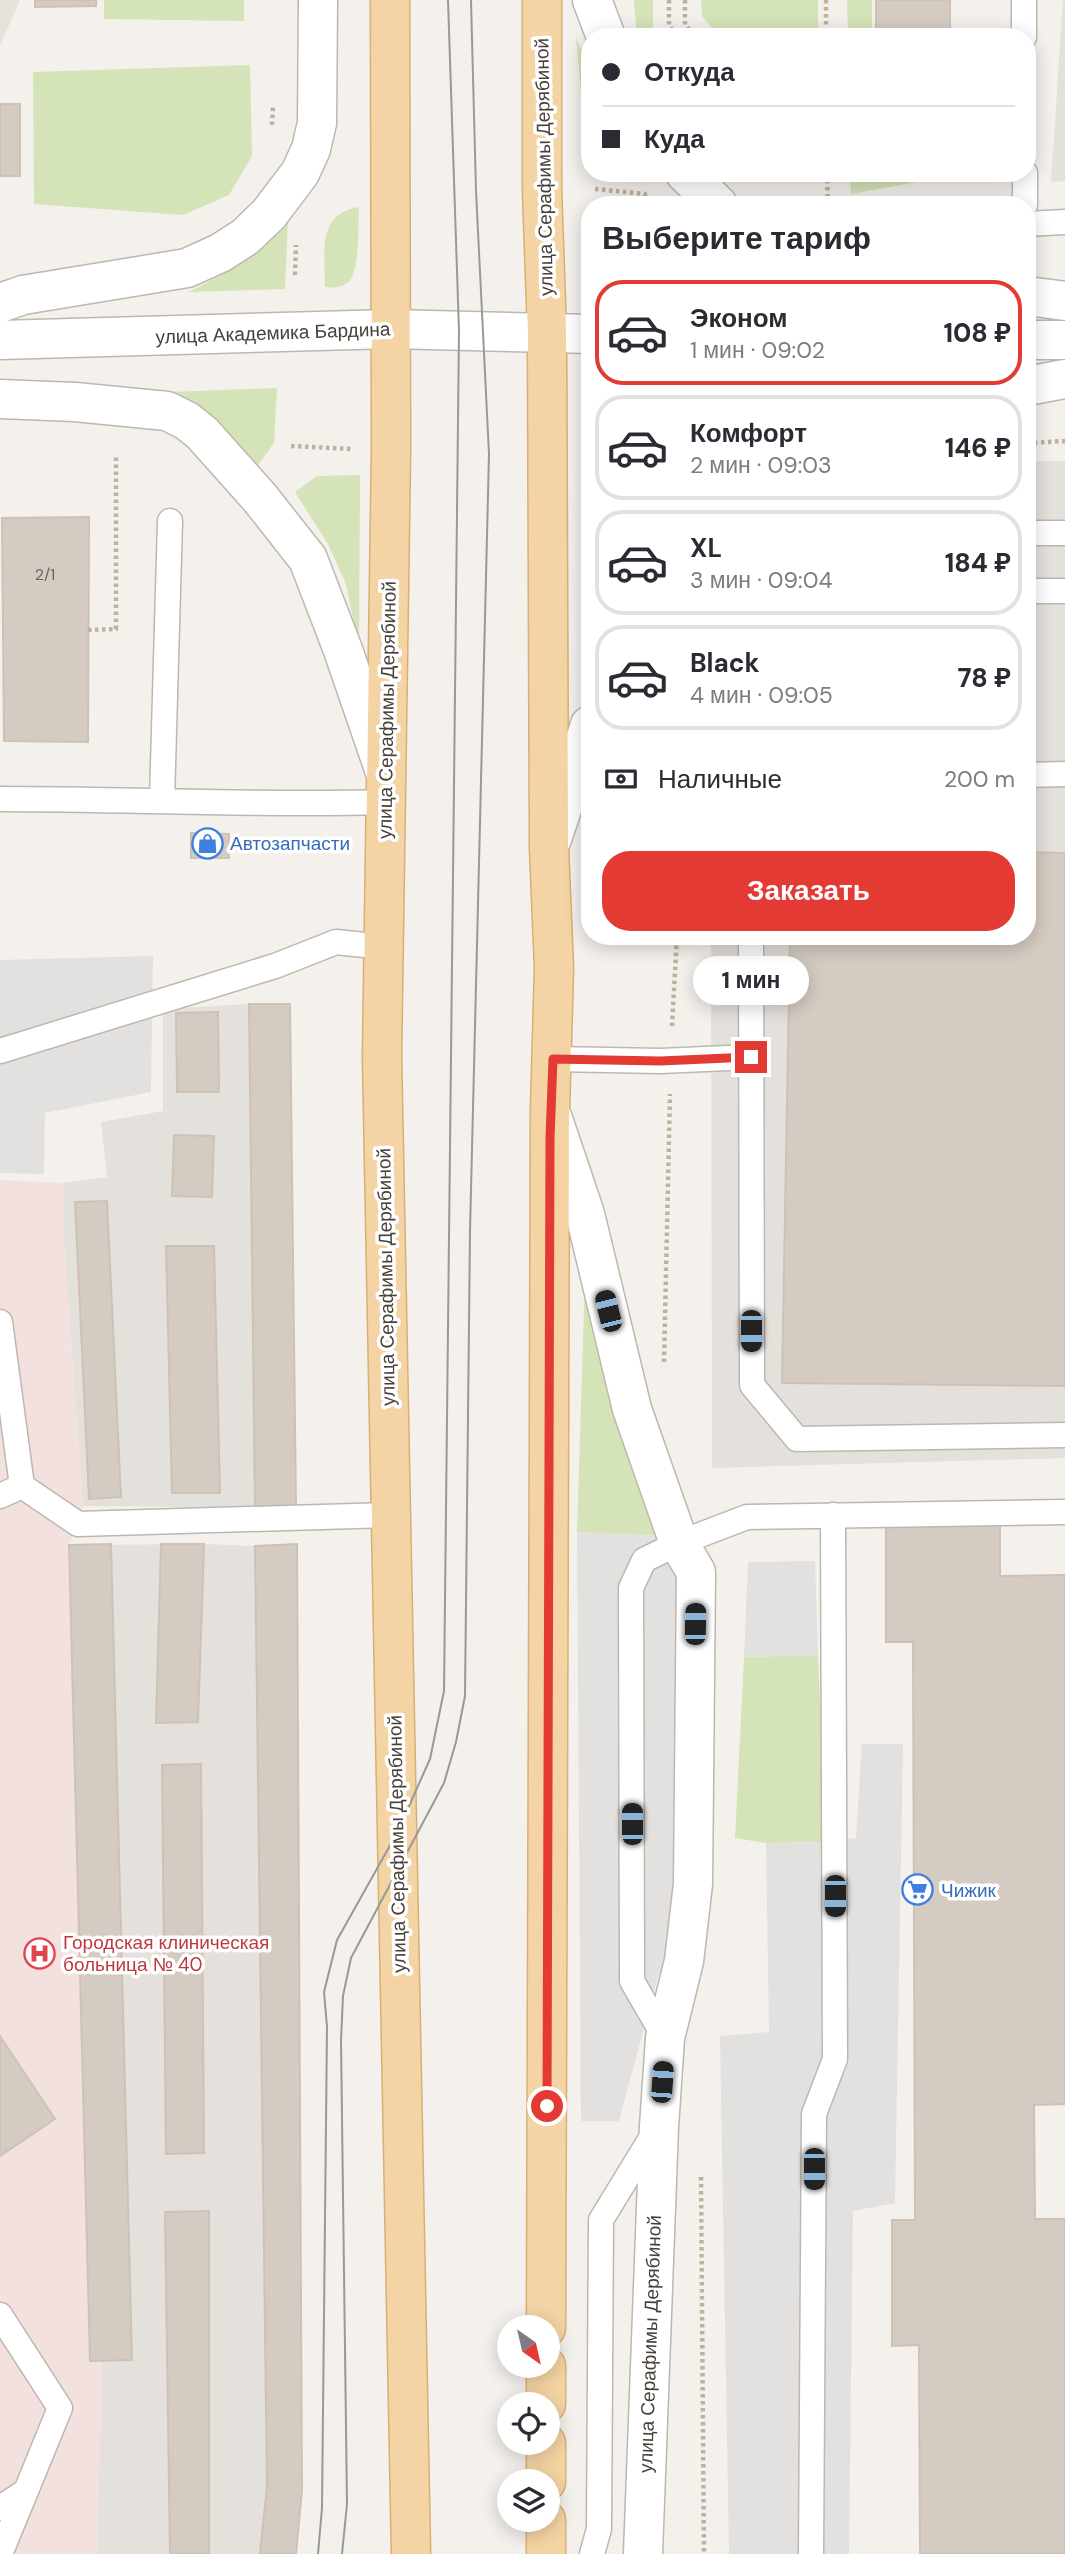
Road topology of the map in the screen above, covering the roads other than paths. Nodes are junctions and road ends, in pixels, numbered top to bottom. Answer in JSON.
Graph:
{"nodes":[{"id":1,"x":318,"y":0,"type":"edge"},
{"id":2,"x":390,"y":0,"type":"edge"},
{"id":3,"x":542,"y":0,"type":"edge"},
{"id":4,"x":592,"y":0,"type":"edge"},
{"id":5,"x":1024,"y":0,"type":"edge"},
{"id":6,"x":603,"y":28,"type":"edge"},
{"id":7,"x":1024,"y":28,"type":"edge"},
{"id":8,"x":694,"y":182,"type":"edge"},
{"id":9,"x":709,"y":196,"type":"edge"},
{"id":10,"x":1065,"y":222,"type":"edge"},
{"id":11,"x":1036,"y":224,"type":"edge"},
{"id":12,"x":1036,"y":297,"type":"edge"},
{"id":13,"x":1065,"y":301,"type":"edge"},
{"id":14,"x":0,"y":303,"type":"edge"},
{"id":15,"x":391,"y":329,"type":"junction"},
{"id":16,"x":547,"y":333,"type":"junction"},
{"id":17,"x":581,"y":334,"type":"edge"},
{"id":18,"x":0,"y":340,"type":"edge"},
{"id":19,"x":1036,"y":340,"type":"edge"},
{"id":20,"x":1065,"y":340,"type":"edge"},
{"id":21,"x":1065,"y":379,"type":"edge"},
{"id":22,"x":1036,"y":384,"type":"edge"},
{"id":23,"x":0,"y":399,"type":"edge"},
{"id":24,"x":170,"y":521,"type":"dead end"},
{"id":25,"x":1036,"y":533,"type":"edge"},
{"id":26,"x":1065,"y":533,"type":"edge"},
{"id":27,"x":1036,"y":591,"type":"edge"},
{"id":28,"x":1065,"y":591,"type":"edge"},
{"id":29,"x":581,"y":752,"type":"edge"},
{"id":30,"x":1065,"y":774,"type":"edge"},
{"id":31,"x":1036,"y":775,"type":"edge"},
{"id":32,"x":386,"y":789,"type":"junction"},
{"id":33,"x":0,"y":799,"type":"edge"},
{"id":34,"x":162,"y":800,"type":"junction"},
{"id":35,"x":549,"y":848,"type":"junction"},
{"id":36,"x":751,"y":945,"type":"edge"},
{"id":37,"x":384,"y":947,"type":"junction"},
{"id":38,"x":0,"y":1051,"type":"edge"},
{"id":39,"x":751,"y":1057,"type":"junction"},
{"id":40,"x":553,"y":1059,"type":"junction"},
{"id":41,"x":550,"y":1111,"type":"junction"},
{"id":42,"x":0,"y":1322,"type":"edge"},
{"id":43,"x":1065,"y":1435,"type":"edge"},
{"id":44,"x":22,"y":1486,"type":"junction"},
{"id":45,"x":0,"y":1496,"type":"edge"},
{"id":46,"x":1065,"y":1512,"type":"edge"},
{"id":47,"x":389,"y":1515,"type":"junction"},
{"id":48,"x":833,"y":1515,"type":"junction"},
{"id":49,"x":678,"y":1543,"type":"junction"},
{"id":50,"x":665,"y":2038,"type":"junction"},
{"id":51,"x":659,"y":2127,"type":"junction"},
{"id":52,"x":0,"y":2315,"type":"edge"},
{"id":53,"x":546,"y":2315,"type":"edge"},
{"id":54,"x":26,"y":2491,"type":"junction"},
{"id":55,"x":0,"y":2508,"type":"edge"},
{"id":56,"x":546,"y":2532,"type":"edge"},
{"id":57,"x":1,"y":2554,"type":"edge"},
{"id":58,"x":411,"y":2554,"type":"edge"},
{"id":59,"x":546,"y":2554,"type":"edge"},
{"id":60,"x":592,"y":2554,"type":"edge"},
{"id":61,"x":643,"y":2554,"type":"edge"},
{"id":62,"x":811,"y":2554,"type":"edge"}],
"edges":[{"from":1,"to":14,"type":"street"},
{"from":2,"to":15,"type":"main road","name":"улица Серафимы Дерябиной"},
{"from":3,"to":16,"type":"main road","name":"улица Серафимы Дерябиной"},
{"from":4,"to":6,"type":"street"},
{"from":5,"to":7,"type":"lane"},
{"from":8,"to":9,"type":"street"},
{"from":10,"to":11,"type":"lane"},
{"from":12,"to":13,"type":"street"},
{"from":15,"to":16,"type":"street","name":"улица Академика Бардина"},
{"from":15,"to":18,"type":"street","name":"улица Академика Бардина"},
{"from":15,"to":32,"type":"main road","name":"улица Серафимы Дерябиной"},
{"from":16,"to":17,"type":"street","name":"улица Академика Бардина"},
{"from":16,"to":35,"type":"main road","name":"улица Серафимы Дерябиной"},
{"from":19,"to":20,"type":"street"},
{"from":21,"to":22,"type":"street"},
{"from":23,"to":32,"type":"street"},
{"from":24,"to":34,"type":"lane"},
{"from":25,"to":26,"type":"lane"},
{"from":27,"to":28,"type":"lane"},
{"from":29,"to":35,"type":"street"},
{"from":30,"to":31,"type":"lane"},
{"from":32,"to":34,"type":"lane"},
{"from":32,"to":37,"type":"main road","name":"улица Серафимы Дерябиной"},
{"from":33,"to":34,"type":"lane"},
{"from":35,"to":40,"type":"main road","name":"улица Серафимы Дерябиной"},
{"from":36,"to":39,"type":"lane"},
{"from":37,"to":38,"type":"lane"},
{"from":37,"to":47,"type":"main road","name":"улица Серафимы Дерябиной"},
{"from":39,"to":40,"type":"lane"},
{"from":39,"to":43,"type":"lane"},
{"from":40,"to":41,"type":"main road","name":"улица Серафимы Дерябиной"},
{"from":41,"to":49,"type":"street","name":"улица Серафимы Дерябиной"},
{"from":41,"to":53,"type":"main road","name":"улица Серафимы Дерябиной"},
{"from":42,"to":44,"type":"lane"},
{"from":44,"to":45,"type":"lane"},
{"from":44,"to":47,"type":"lane"},
{"from":46,"to":48,"type":"lane"},
{"from":47,"to":58,"type":"main road","name":"улица Серафимы Дерябиной"},
{"from":48,"to":49,"type":"lane"},
{"from":48,"to":62,"type":"lane"},
{"from":49,"to":50,"type":"street","name":"улица Серафимы Дерябиной"},
{"from":49,"to":50,"type":"lane"},
{"from":50,"to":51,"type":"street","name":"улица Серафимы Дерябиной"},
{"from":51,"to":60,"type":"lane"},
{"from":51,"to":61,"type":"street","name":"улица Серафимы Дерябиной"},
{"from":52,"to":54,"type":"lane"},
{"from":54,"to":55,"type":"lane"},
{"from":54,"to":57,"type":"lane"},
{"from":56,"to":59,"type":"main road"}]}
